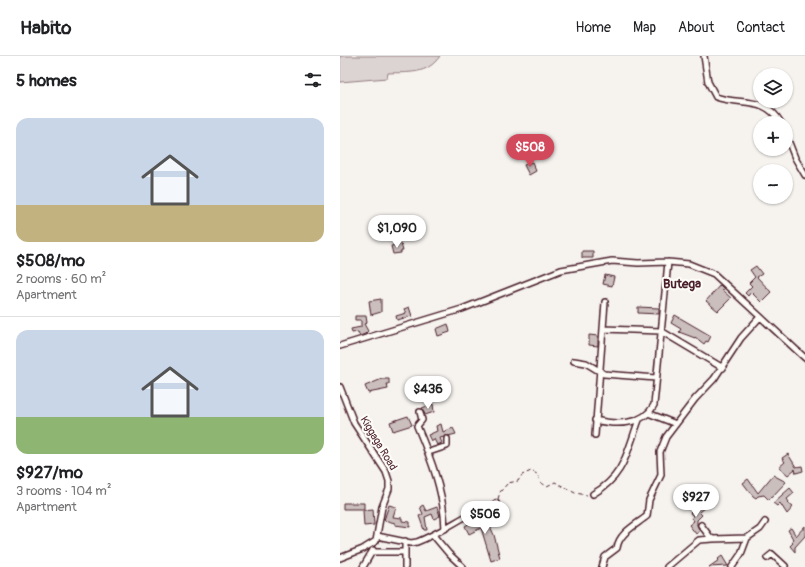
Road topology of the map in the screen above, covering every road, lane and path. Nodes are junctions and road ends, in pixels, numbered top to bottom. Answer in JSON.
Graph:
{"nodes":[{"id":1,"x":704,"y":56,"type":"edge"},
{"id":2,"x":775,"y":116,"type":"edge"},
{"id":3,"x":793,"y":153,"type":"edge"},
{"id":4,"x":805,"y":175,"type":"edge"},
{"id":5,"x":668,"y":262,"type":"junction"},
{"id":6,"x":605,"y":302,"type":"dead end"},
{"id":7,"x":760,"y":317,"type":"junction"},
{"id":8,"x":603,"y":329,"type":"junction"},
{"id":9,"x":661,"y":331,"type":"junction"},
{"id":10,"x":340,"y":346,"type":"edge"},
{"id":11,"x":805,"y":358,"type":"edge"},
{"id":12,"x":574,"y":361,"type":"dead end"},
{"id":13,"x":723,"y":368,"type":"junction"},
{"id":14,"x":599,"y":371,"type":"junction"},
{"id":15,"x":656,"y":378,"type":"junction"},
{"id":16,"x":340,"y":387,"type":"edge"},
{"id":17,"x":420,"y":412,"type":"dead end"},
{"id":18,"x":648,"y":413,"type":"junction"},
{"id":19,"x":595,"y":420,"type":"junction"},
{"id":20,"x":639,"y":420,"type":"junction"},
{"id":21,"x":676,"y":424,"type":"junction"},
{"id":22,"x":595,"y":435,"type":"dead end"},
{"id":23,"x":447,"y":439,"type":"dead end"},
{"id":24,"x":428,"y":452,"type":"junction"},
{"id":25,"x":593,"y":494,"type":"joint"},
{"id":26,"x":496,"y":503,"type":"joint"},
{"id":27,"x":765,"y":522,"type":"dead end"},
{"id":28,"x":701,"y":525,"type":"dead end"},
{"id":29,"x":445,"y":529,"type":"junction"},
{"id":30,"x":433,"y":535,"type":"junction"},
{"id":31,"x":376,"y":538,"type":"junction"},
{"id":32,"x":747,"y":538,"type":"junction"},
{"id":33,"x":713,"y":539,"type":"junction"},
{"id":34,"x":405,"y":541,"type":"junction"},
{"id":35,"x":372,"y":552,"type":"junction"},
{"id":36,"x":404,"y":552,"type":"junction"},
{"id":37,"x":340,"y":558,"type":"edge"},
{"id":38,"x":767,"y":558,"type":"dead end"},
{"id":39,"x":790,"y":562,"type":"dead end"},
{"id":40,"x":363,"y":567,"type":"edge"},
{"id":41,"x":405,"y":567,"type":"edge"},
{"id":42,"x":463,"y":567,"type":"edge"},
{"id":43,"x":602,"y":567,"type":"edge"},
{"id":44,"x":667,"y":567,"type":"edge"},
{"id":45,"x":732,"y":567,"type":"edge"},
{"id":46,"x":785,"y":567,"type":"edge"}],
"edges":[{"from":1,"to":2,"type":"street"},
{"from":3,"to":4,"type":"street"},
{"from":5,"to":7,"type":"street"},
{"from":5,"to":9,"type":"street"},
{"from":5,"to":10,"type":"street"},
{"from":6,"to":8,"type":"street"},
{"from":7,"to":11,"type":"street"},
{"from":7,"to":13,"type":"street"},
{"from":8,"to":9,"type":"street"},
{"from":8,"to":14,"type":"street"},
{"from":9,"to":13,"type":"street"},
{"from":9,"to":15,"type":"street"},
{"from":12,"to":14,"type":"street"},
{"from":13,"to":21,"type":"street"},
{"from":14,"to":15,"type":"street"},
{"from":14,"to":19,"type":"street"},
{"from":15,"to":18,"type":"street"},
{"from":16,"to":31,"type":"street","name":"Kiggaga Road"},
{"from":17,"to":24,"type":"street"},
{"from":18,"to":20,"type":"street"},
{"from":18,"to":21,"type":"street"},
{"from":19,"to":20,"type":"street"},
{"from":19,"to":22,"type":"street"},
{"from":20,"to":25,"type":"street"},
{"from":21,"to":43,"type":"street"},
{"from":23,"to":24,"type":"street"},
{"from":24,"to":29,"type":"street"},
{"from":25,"to":26,"type":"path"},
{"from":26,"to":29,"type":"street"},
{"from":27,"to":32,"type":"street"},
{"from":28,"to":33,"type":"street"},
{"from":29,"to":30,"type":"street"},
{"from":30,"to":34,"type":"street"},
{"from":30,"to":42,"type":"street"},
{"from":31,"to":34,"type":"street"},
{"from":31,"to":35,"type":"street","name":"Kiggaga Road"},
{"from":31,"to":37,"type":"street"},
{"from":32,"to":33,"type":"street"},
{"from":32,"to":45,"type":"street"},
{"from":33,"to":44,"type":"street"},
{"from":34,"to":36,"type":"street"},
{"from":35,"to":36,"type":"street"},
{"from":35,"to":40,"type":"street","name":"Kiggaga Road"},
{"from":36,"to":41,"type":"street"},
{"from":38,"to":46,"type":"street"},
{"from":39,"to":46,"type":"street"}]}
